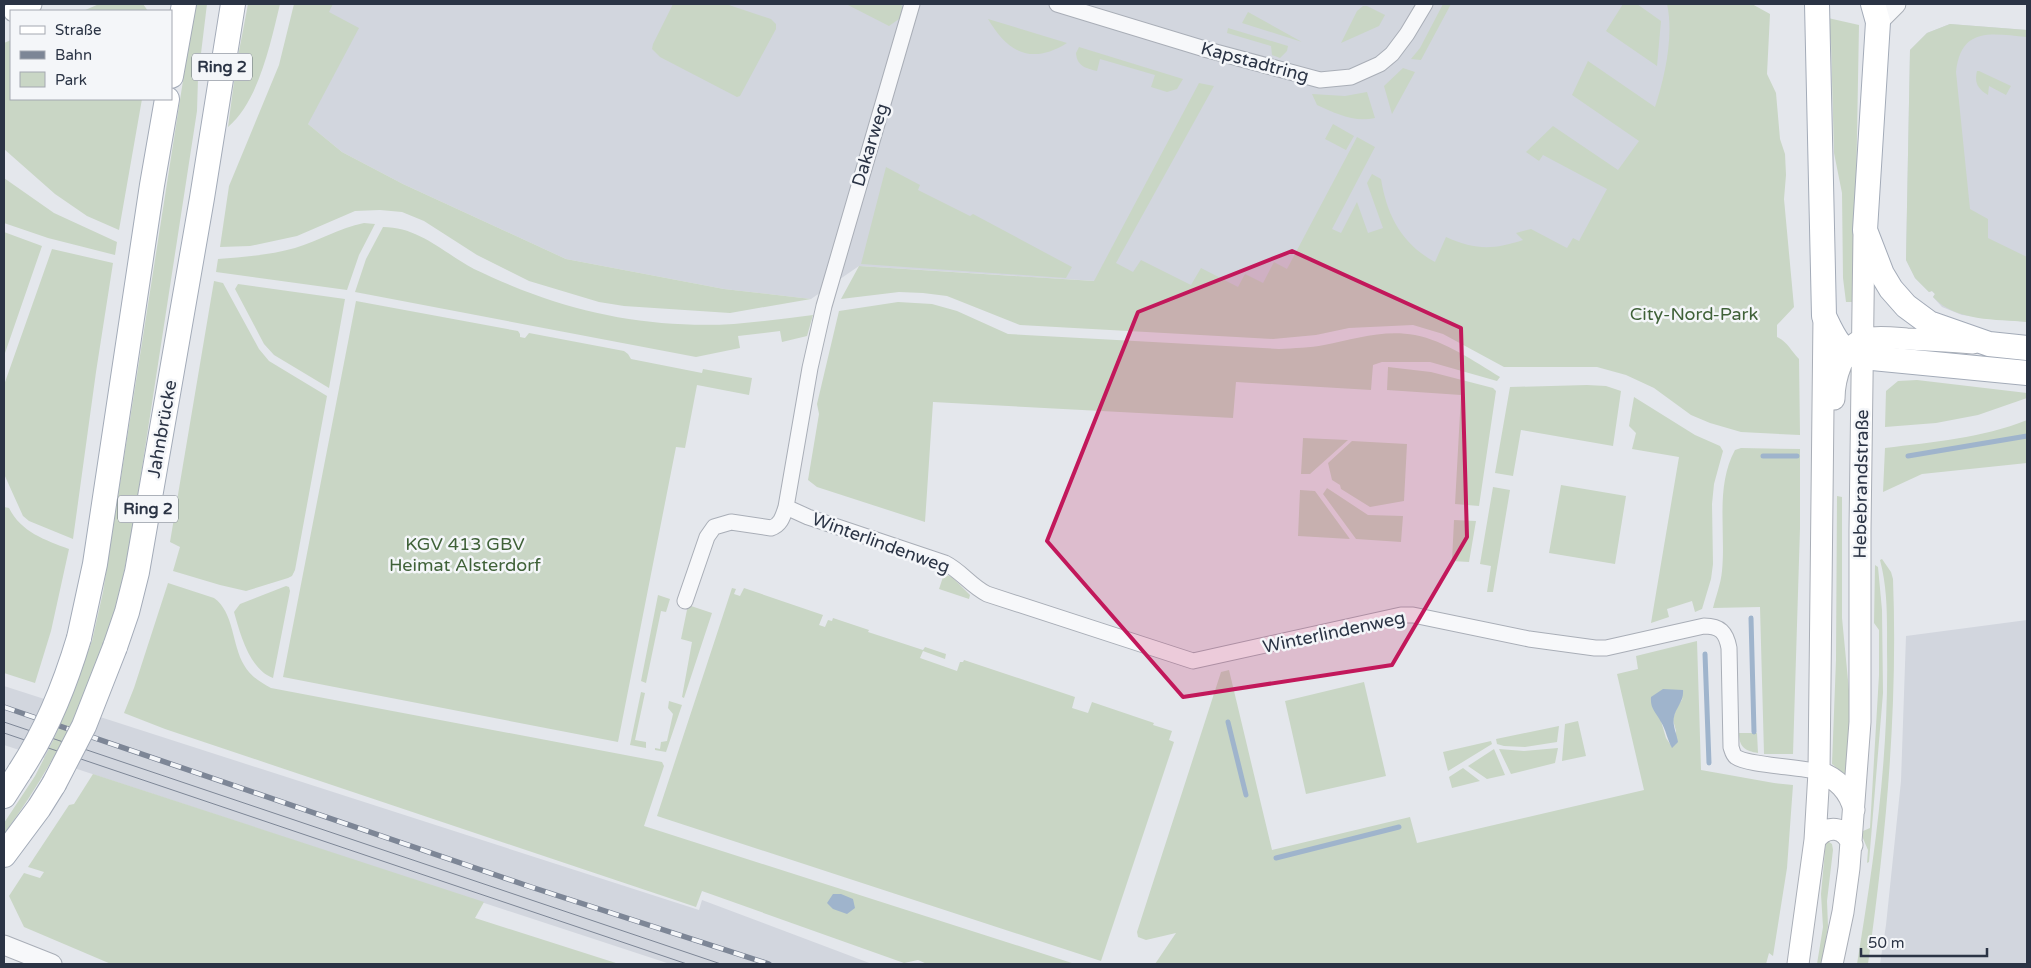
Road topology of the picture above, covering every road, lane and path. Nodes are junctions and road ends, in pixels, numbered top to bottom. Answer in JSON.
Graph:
{"nodes":[{"id":1,"x":31,"y":4,"type":"edge"},
{"id":2,"x":169,"y":4,"type":"edge"},
{"id":3,"x":233,"y":4,"type":"edge"},
{"id":4,"x":912,"y":4,"type":"edge"},
{"id":5,"x":1057,"y":4,"type":"edge"},
{"id":6,"x":1425,"y":4,"type":"edge"},
{"id":7,"x":1896,"y":4,"type":"edge"},
{"id":8,"x":1818,"y":5,"type":"edge"},
{"id":9,"x":18,"y":10,"type":"edge"},
{"id":10,"x":1875,"y":13,"type":"edge"},
{"id":11,"x":182,"y":15,"type":"edge"},
{"id":12,"x":172,"y":70,"type":"edge"},
{"id":13,"x":167,"y":100,"type":"edge"},
{"id":14,"x":1864,"y":230,"type":"junction"},
{"id":15,"x":1824,"y":316,"type":"junction"},
{"id":16,"x":1989,"y":344,"type":"junction"},
{"id":17,"x":2027,"y":348,"type":"edge"},
{"id":18,"x":1858,"y":350,"type":"junction"},
{"id":19,"x":2027,"y":373,"type":"edge"},
{"id":20,"x":1828,"y":385,"type":"junction"},
{"id":21,"x":786,"y":507,"type":"junction"},
{"id":22,"x":686,"y":601,"type":"dead end"},
{"id":23,"x":1819,"y":772,"type":"junction"},
{"id":24,"x":4,"y":796,"type":"edge"},
{"id":25,"x":1854,"y":810,"type":"junction"},
{"id":26,"x":1815,"y":840,"type":"junction"},
{"id":27,"x":1852,"y":845,"type":"junction"},
{"id":28,"x":4,"y":855,"type":"edge"},
{"id":29,"x":4,"y":945,"type":"edge"},
{"id":30,"x":52,"y":964,"type":"edge"},
{"id":31,"x":1798,"y":964,"type":"edge"},
{"id":32,"x":1832,"y":964,"type":"edge"}],
"edges":[{"from":1,"to":9,"type":"main road"},
{"from":2,"to":11,"type":"main road"},
{"from":3,"to":28,"type":"main road","name":"Jahnbrücke","number":"Ring 2","bridge":true},
{"from":4,"to":21,"type":"street","name":"Dakarweg"},
{"from":5,"to":6,"type":"street","name":"Kapstadtring"},
{"from":7,"to":10,"type":"street"},
{"from":8,"to":15,"type":"main road"},
{"from":10,"to":14,"type":"main road","name":"Hebebrandstraße"},
{"from":11,"to":12,"type":"main road","number":"Ring 2"},
{"from":13,"to":24,"type":"main road","number":"Ring 2","bridge":true},
{"from":14,"to":16,"type":"main road"},
{"from":14,"to":18,"type":"main road","name":"Hebebrandstraße"},
{"from":15,"to":18,"type":"main road"},
{"from":15,"to":20,"type":"main road"},
{"from":16,"to":17,"type":"main road"},
{"from":16,"to":18,"type":"main road"},
{"from":18,"to":19,"type":"main road"},
{"from":18,"to":20,"type":"main road"},
{"from":18,"to":25,"type":"main road","name":"Hebebrandstraße"},
{"from":20,"to":23,"type":"main road"},
{"from":21,"to":22,"type":"street"},
{"from":21,"to":23,"type":"street","name":"Winterlindenweg"},
{"from":23,"to":25,"type":"main road"},
{"from":23,"to":26,"type":"main road"},
{"from":25,"to":27,"type":"main road","name":"Hebebrandstraße"},
{"from":26,"to":27,"type":"main road"},
{"from":26,"to":31,"type":"main road"},
{"from":27,"to":32,"type":"main road","name":"Hebebrandstraße"},
{"from":29,"to":30,"type":"street"}]}
